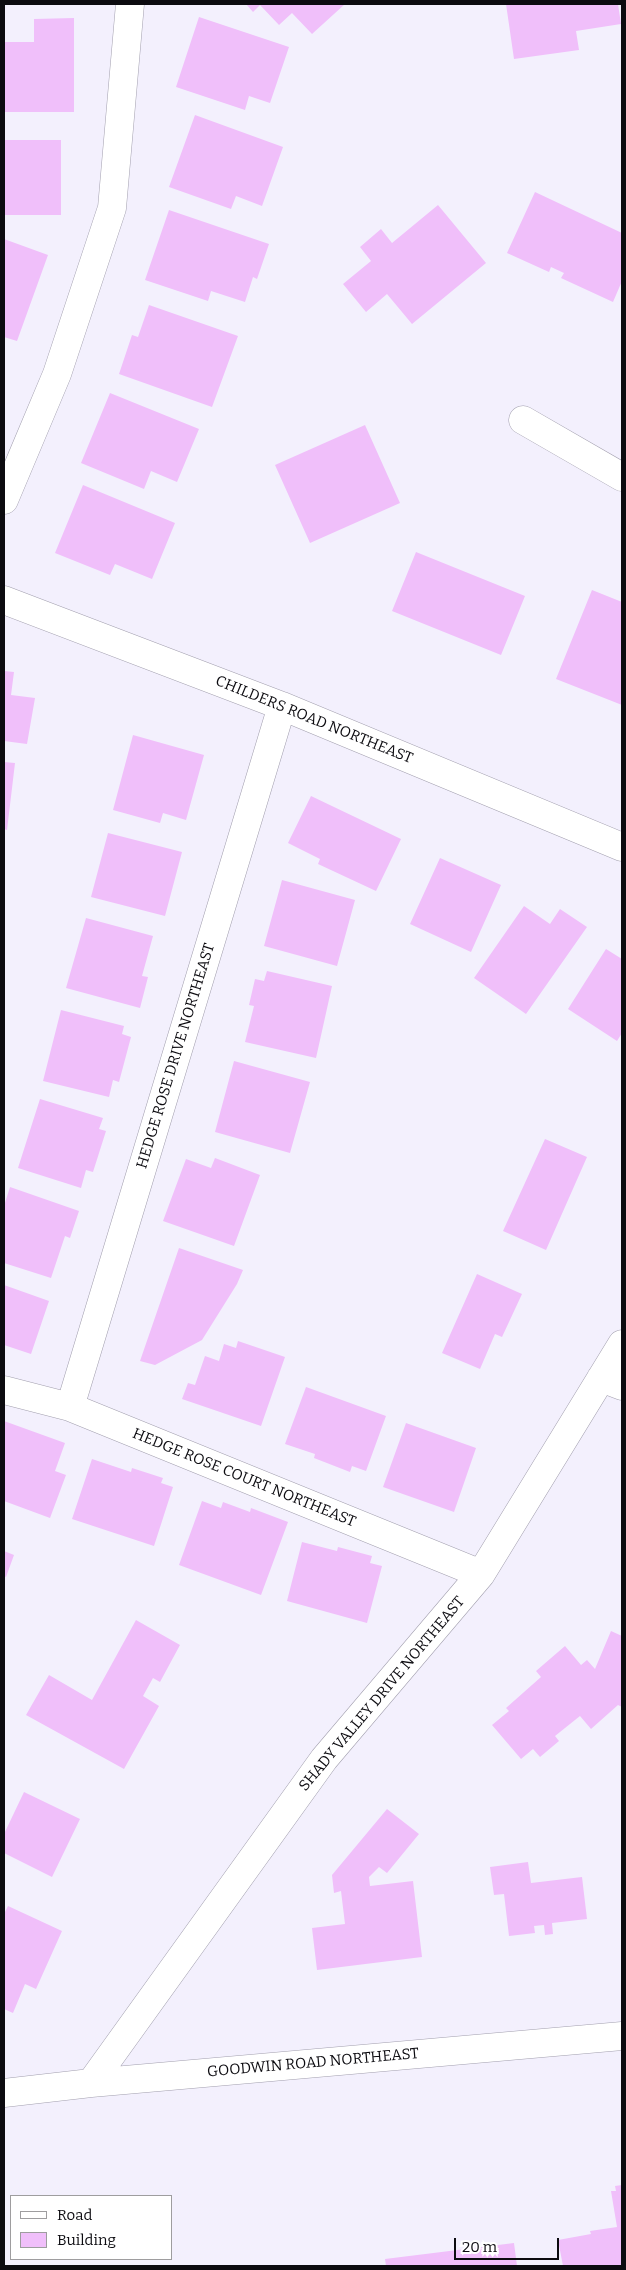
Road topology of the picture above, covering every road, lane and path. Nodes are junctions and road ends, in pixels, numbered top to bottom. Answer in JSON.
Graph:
{"nodes":[{"id":1,"x":130,"y":4,"type":"edge"},
{"id":2,"x":523,"y":420,"type":"dead end"},
{"id":3,"x":622,"y":477,"type":"edge"},
{"id":4,"x":4,"y":500,"type":"edge"},
{"id":5,"x":4,"y":600,"type":"edge"},
{"id":6,"x":282,"y":706,"type":"junction"},
{"id":7,"x":622,"y":847,"type":"edge"},
{"id":8,"x":622,"y":1344,"type":"edge"},
{"id":9,"x":612,"y":1382,"type":"edge"},
{"id":10,"x":4,"y":1390,"type":"edge"},
{"id":11,"x":70,"y":1407,"type":"junction"},
{"id":12,"x":481,"y":1574,"type":"junction"},
{"id":13,"x":622,"y":2036,"type":"edge"},
{"id":14,"x":91,"y":2083,"type":"junction"},
{"id":15,"x":4,"y":2093,"type":"edge"}],
"edges":[{"from":1,"to":4,"type":"street"},
{"from":2,"to":3,"type":"street"},
{"from":5,"to":6,"type":"street","name":"CHILDERS ROAD NORTHEAST"},
{"from":6,"to":7,"type":"street","name":"CHILDERS ROAD NORTHEAST"},
{"from":6,"to":11,"type":"street","name":"HEDGE ROSE DRIVE NORTHEAST"},
{"from":8,"to":9,"type":"street","name":"SHADY VALLEY DRIVE NORTHEAST"},
{"from":9,"to":12,"type":"street","name":"SHADY VALLEY DRIVE NORTHEAST"},
{"from":10,"to":11,"type":"street","name":"HEDGE ROSE COURT NORTHEAST"},
{"from":11,"to":12,"type":"street","name":"HEDGE ROSE COURT NORTHEAST"},
{"from":12,"to":14,"type":"street","name":"SHADY VALLEY DRIVE NORTHEAST"},
{"from":13,"to":14,"type":"street","name":"GOODWIN ROAD NORTHEAST"},
{"from":14,"to":15,"type":"street","name":"GOODWIN ROAD NORTHEAST"}]}
